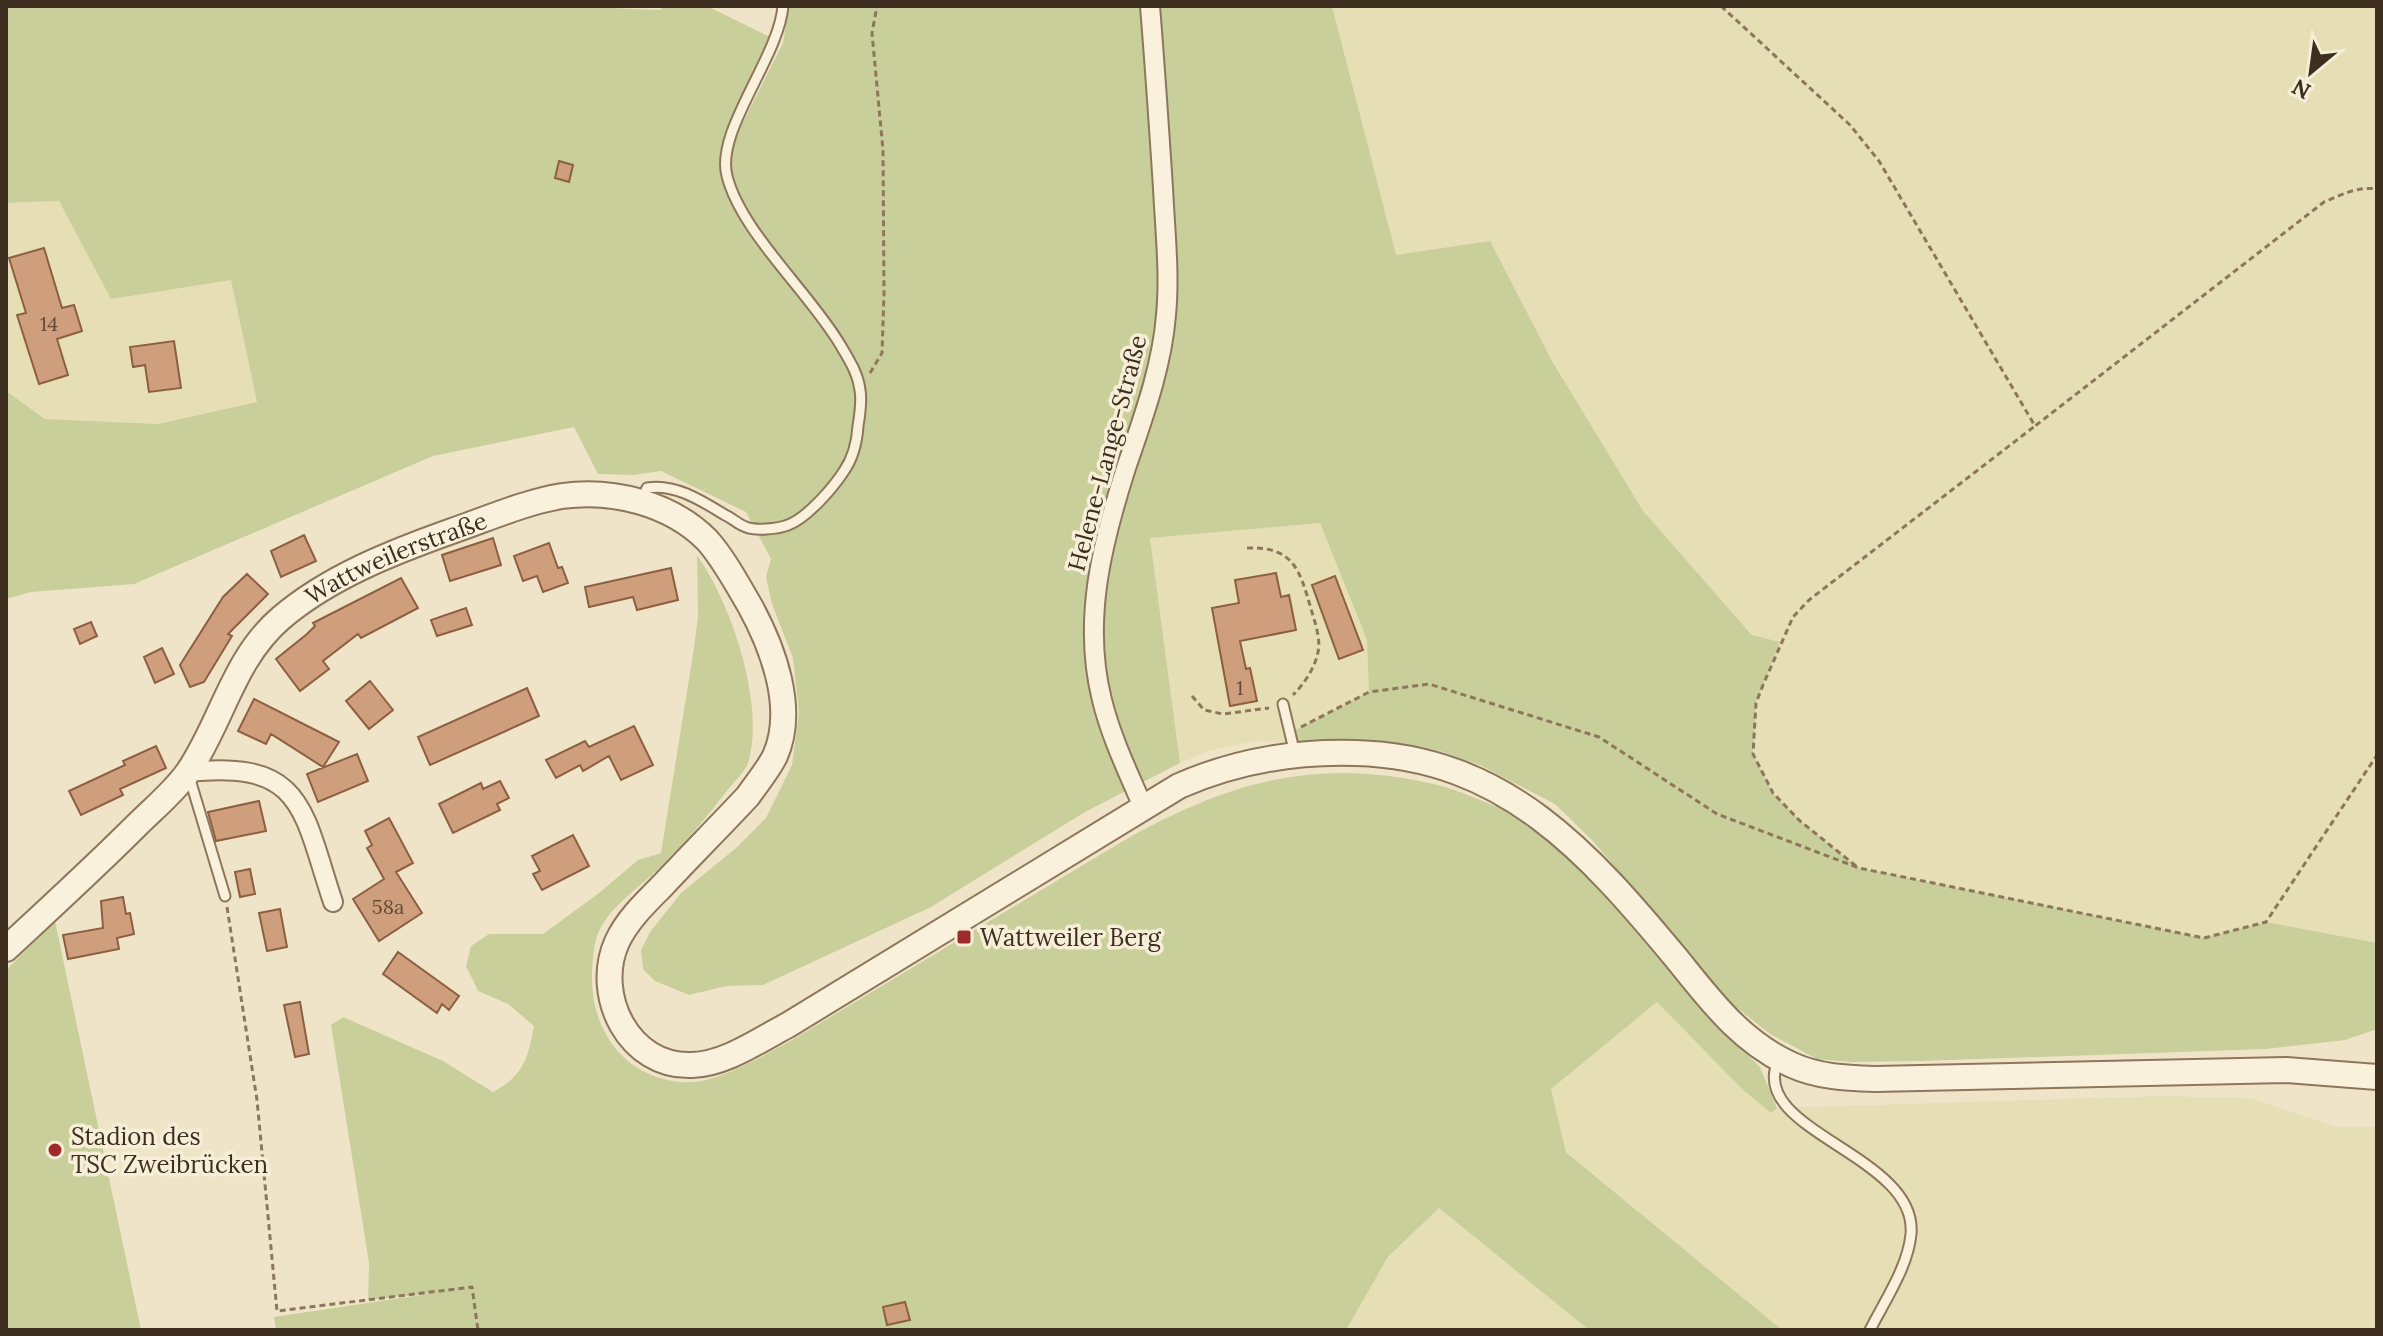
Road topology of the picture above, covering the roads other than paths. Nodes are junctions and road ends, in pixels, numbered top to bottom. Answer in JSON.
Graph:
{"nodes":[{"id":1,"x":783,"y":6,"type":"edge"},
{"id":2,"x":1150,"y":6,"type":"edge"},
{"id":3,"x":641,"y":502,"type":"junction"},
{"id":4,"x":1283,"y":704,"type":"road end"},
{"id":5,"x":1293,"y":743,"type":"junction"},
{"id":6,"x":188,"y":772,"type":"junction"},
{"id":7,"x":1143,"y":807,"type":"junction"},
{"id":8,"x":225,"y":896,"type":"road end"},
{"id":9,"x":333,"y":902,"type":"dead end"},
{"id":10,"x":6,"y":949,"type":"edge"},
{"id":11,"x":1779,"y":1058,"type":"junction"},
{"id":12,"x":2377,"y":1077,"type":"edge"},
{"id":13,"x":1870,"y":1330,"type":"edge"}],
"edges":[{"from":1,"to":3,"type":"lane"},
{"from":2,"to":7,"type":"street","name":"Helene-Lange-Straße"},
{"from":3,"to":6,"type":"street","name":"Wattweilerstraße"},
{"from":3,"to":7,"type":"street","name":"Wattweilerstraße"},
{"from":4,"to":5,"type":"lane"},
{"from":5,"to":7,"type":"street"},
{"from":5,"to":11,"type":"street"},
{"from":6,"to":8,"type":"lane"},
{"from":6,"to":9,"type":"street"},
{"from":6,"to":10,"type":"street","name":"Wattweilerstraße"},
{"from":11,"to":12,"type":"street"},
{"from":11,"to":13,"type":"lane"}]}
